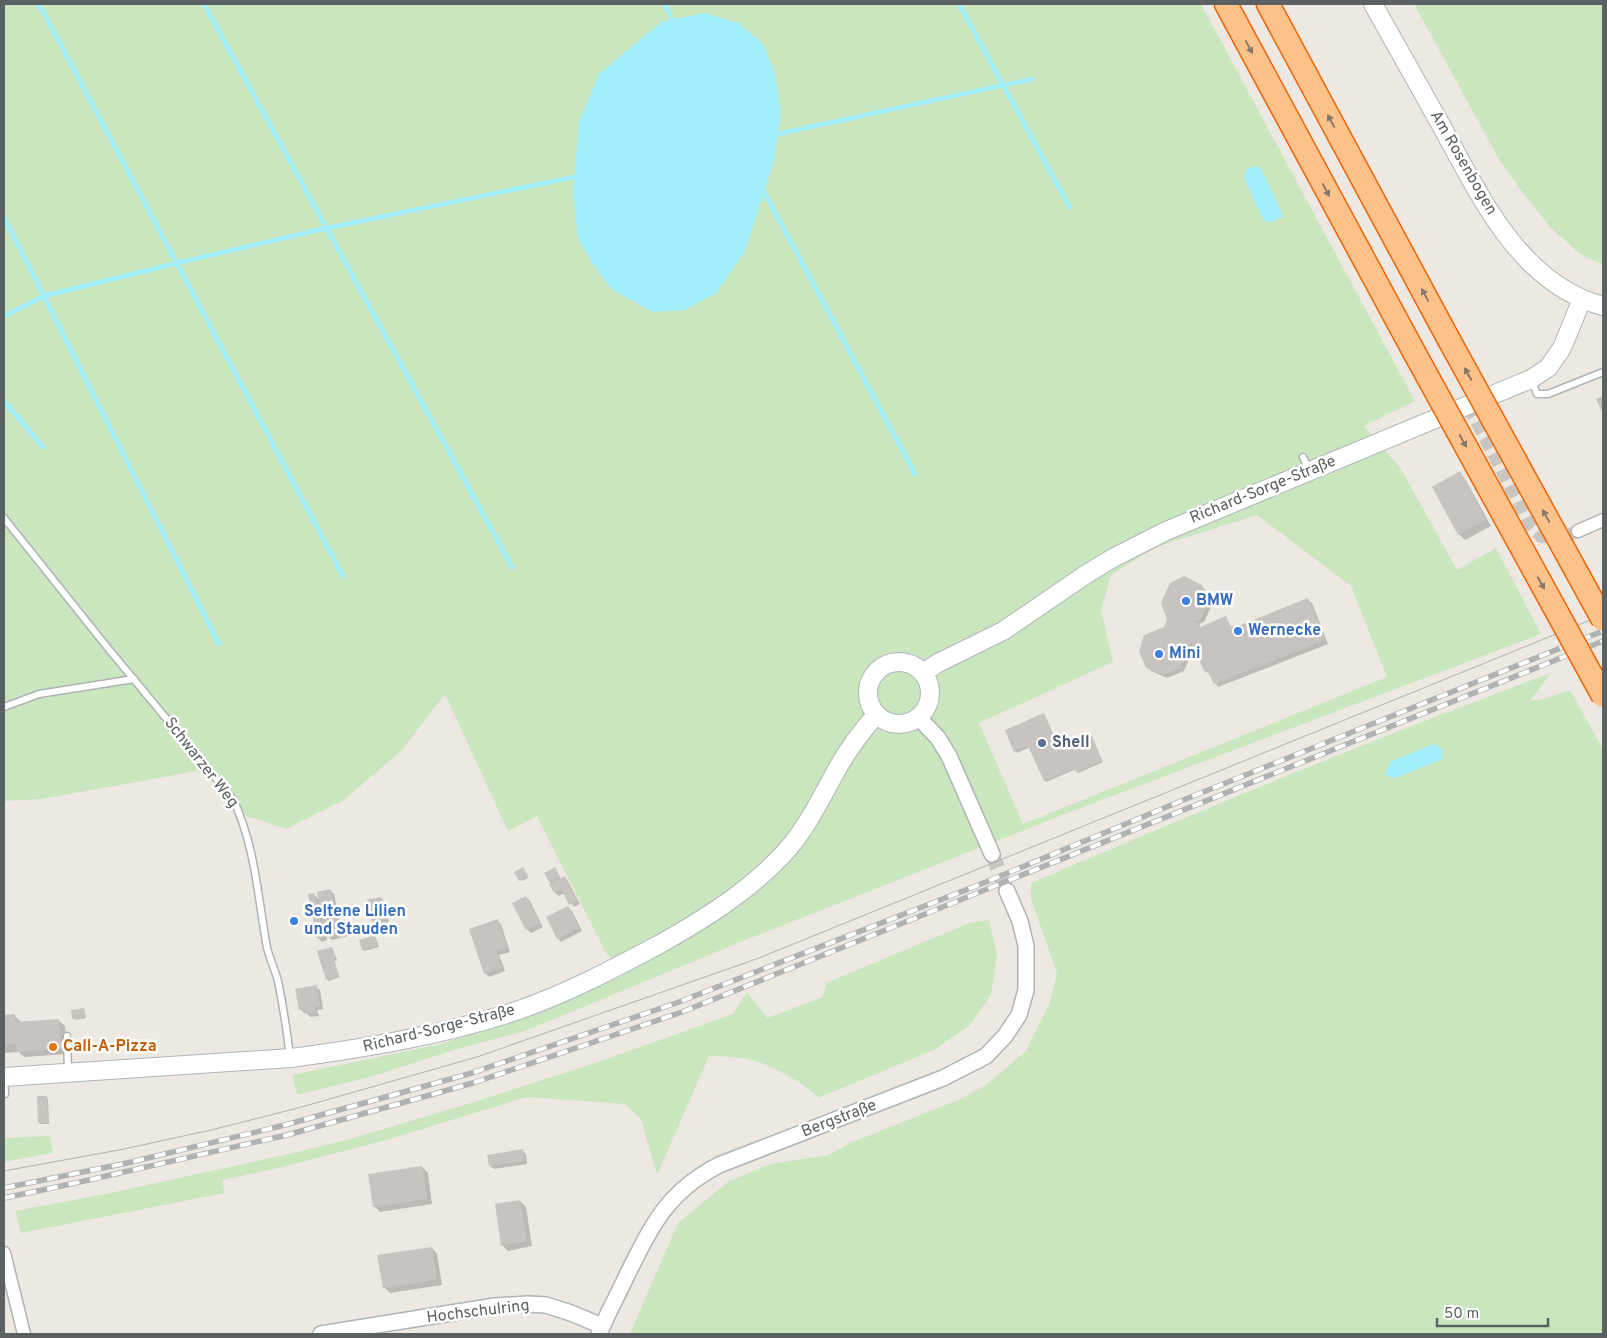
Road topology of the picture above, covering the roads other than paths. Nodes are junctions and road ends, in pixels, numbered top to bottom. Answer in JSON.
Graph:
{"nodes":[{"id":1,"x":1226,"y":4,"type":"edge"},
{"id":2,"x":1268,"y":4,"type":"edge"},
{"id":3,"x":1373,"y":4,"type":"edge"},
{"id":4,"x":1582,"y":299,"type":"junction"},
{"id":5,"x":1603,"y":306,"type":"edge"},
{"id":6,"x":1603,"y":372,"type":"edge"},
{"id":7,"x":1531,"y":379,"type":"junction"},
{"id":8,"x":4,"y":518,"type":"edge"},
{"id":9,"x":1603,"y":520,"type":"edge"},
{"id":10,"x":1578,"y":531,"type":"tunnel mouth"},
{"id":11,"x":1603,"y":620,"type":"edge"},
{"id":12,"x":923,"y":673,"type":"junction"},
{"id":13,"x":134,"y":679,"type":"junction"},
{"id":14,"x":1603,"y":696,"type":"edge"},
{"id":15,"x":4,"y":707,"type":"edge"},
{"id":16,"x":876,"y":715,"type":"junction"},
{"id":17,"x":919,"y":718,"type":"junction"},
{"id":18,"x":992,"y":854,"type":"tunnel mouth"},
{"id":19,"x":1007,"y":891,"type":"tunnel mouth"},
{"id":20,"x":67,"y":1036,"type":"dead end"},
{"id":21,"x":291,"y":1058,"type":"junction"},
{"id":22,"x":68,"y":1073,"type":"junction"},
{"id":23,"x":4,"y":1083,"type":"edge"},
{"id":24,"x":4,"y":1253,"type":"edge"},
{"id":25,"x":7,"y":1271,"type":"edge"},
{"id":26,"x":601,"y":1330,"type":"edge"},
{"id":27,"x":24,"y":1334,"type":"edge"},
{"id":28,"x":321,"y":1334,"type":"edge"}],
"edges":[{"from":1,"to":14,"type":"highway","one_way":true,"bridge":true},
{"from":11,"to":2,"type":"highway","one_way":true,"bridge":true},
{"from":3,"to":4,"type":"main road","name":"Am Rosenbogen"},
{"from":4,"to":5,"type":"main road","name":"Am Rosenbogen"},
{"from":4,"to":7,"type":"main road","name":"Richard-Sorge-Straße"},
{"from":6,"to":7,"type":"lane"},
{"from":7,"to":12,"type":"main road","name":"Richard-Sorge-Straße"},
{"from":8,"to":13,"type":"lane","name":"Schwarzer Weg"},
{"from":9,"to":10,"type":"street"},
{"from":12,"to":16,"type":"main road"},
{"from":12,"to":17,"type":"main road"},
{"from":13,"to":15,"type":"lane"},
{"from":13,"to":21,"type":"lane","name":"Schwarzer Weg"},
{"from":16,"to":17,"type":"main road"},
{"from":16,"to":21,"type":"main road","name":"Richard-Sorge-Straße"},
{"from":17,"to":18,"type":"street"},
{"from":19,"to":26,"type":"street","name":"Bergstraße"},
{"from":20,"to":22,"type":"lane"},
{"from":21,"to":22,"type":"main road","name":"Richard-Sorge-Straße"},
{"from":22,"to":23,"type":"main road","name":"Richard-Sorge-Straße"},
{"from":24,"to":25,"type":"street"},
{"from":25,"to":27,"type":"street"},
{"from":26,"to":28,"type":"street","name":"Hochschulring"}]}
